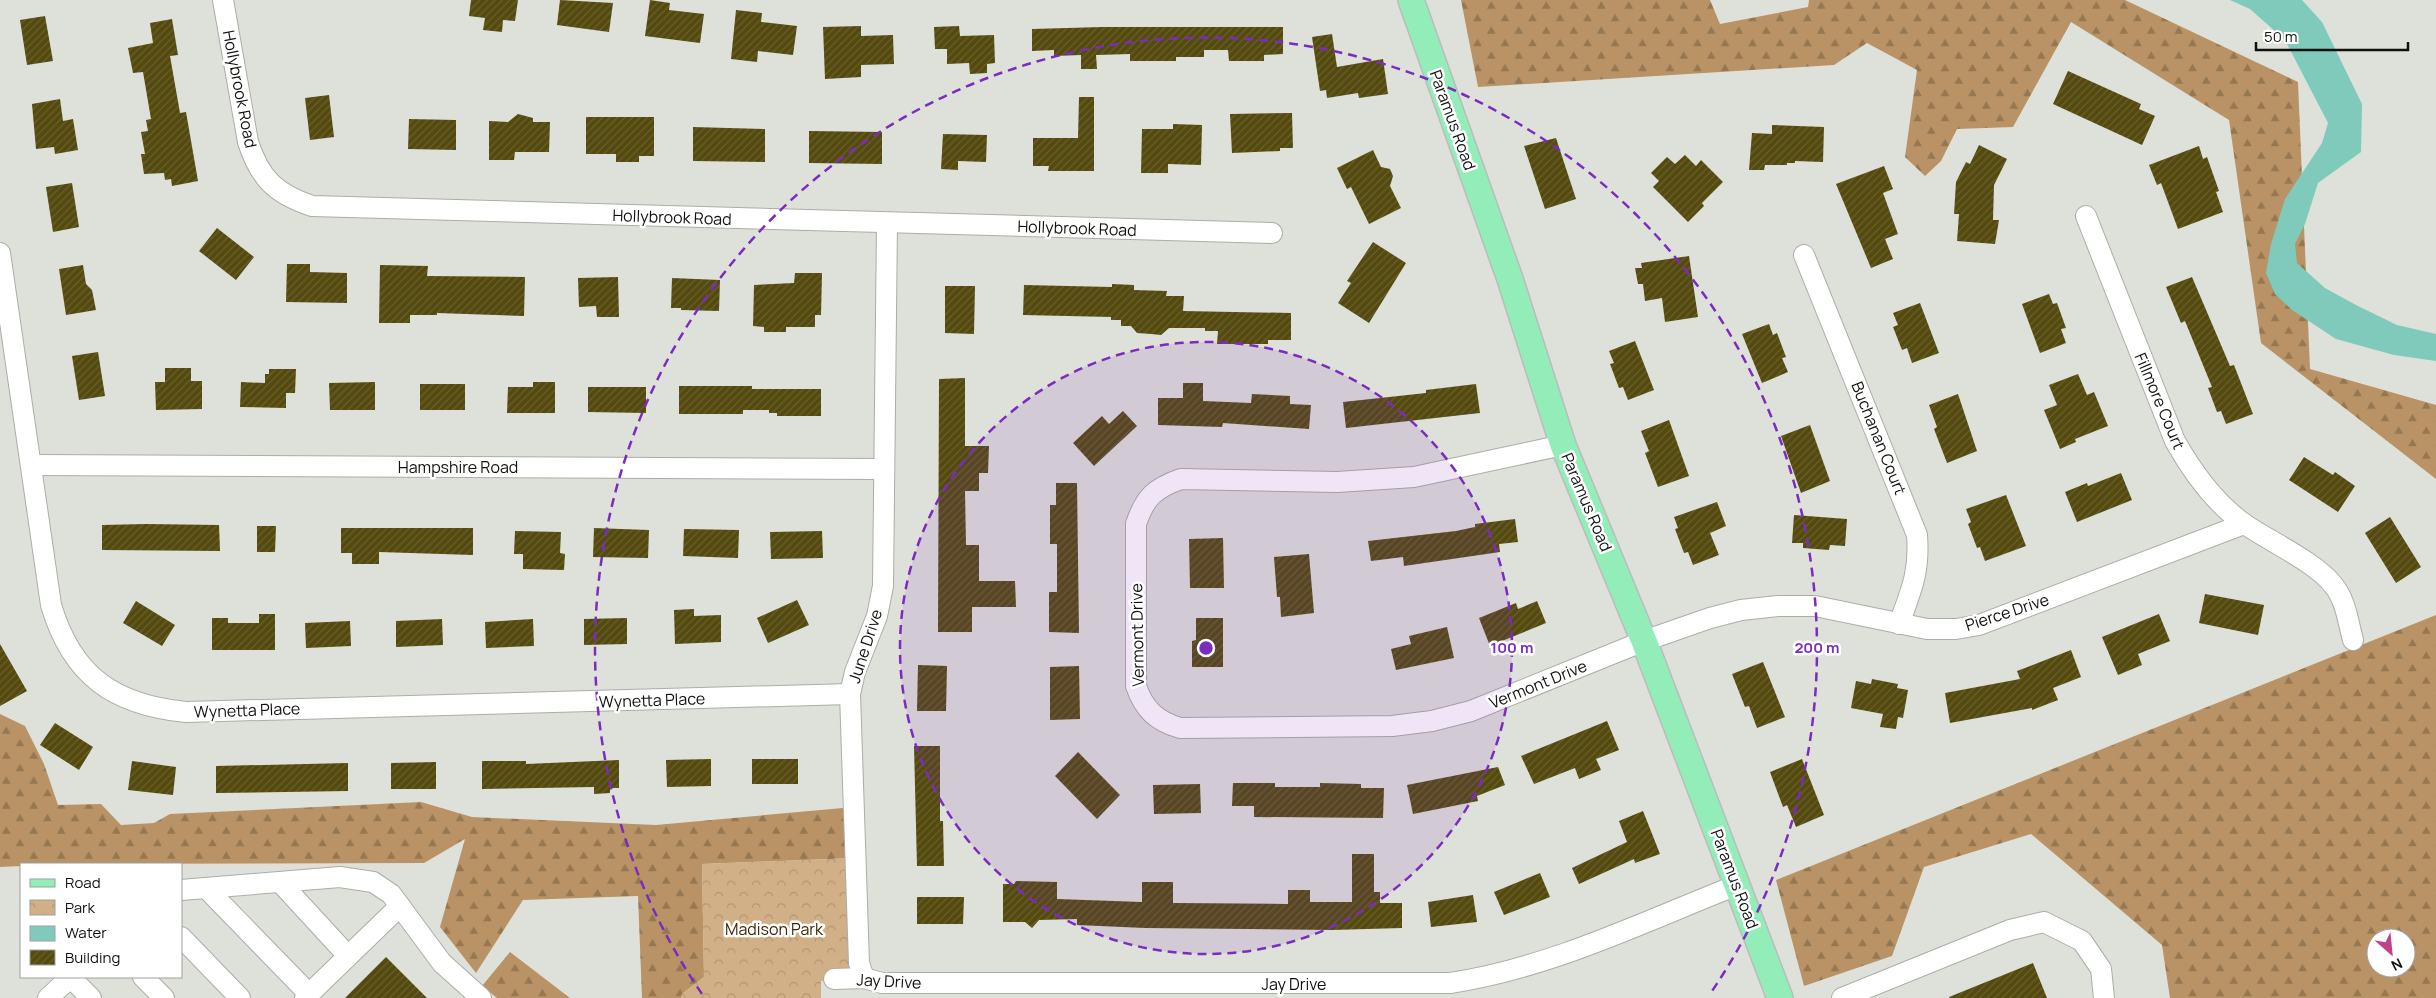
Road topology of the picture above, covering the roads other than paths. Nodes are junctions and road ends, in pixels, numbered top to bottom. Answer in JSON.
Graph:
{"nodes":[{"id":1,"x":223,"y":0,"type":"edge"},
{"id":2,"x":1411,"y":0,"type":"edge"},
{"id":3,"x":2086,"y":216,"type":"dead end"},
{"id":4,"x":887,"y":223,"type":"junction"},
{"id":5,"x":1272,"y":234,"type":"dead end"},
{"id":6,"x":0,"y":253,"type":"edge"},
{"id":7,"x":1804,"y":255,"type":"dead end"},
{"id":8,"x":1563,"y":445,"type":"junction"},
{"id":9,"x":32,"y":465,"type":"junction"},
{"id":10,"x":884,"y":469,"type":"junction"},
{"id":11,"x":2244,"y":524,"type":"junction"},
{"id":12,"x":1899,"y":624,"type":"junction"},
{"id":13,"x":2353,"y":640,"type":"dead end"},
{"id":14,"x":1644,"y":641,"type":"junction"},
{"id":15,"x":850,"y":694,"type":"junction"},
{"id":16,"x":280,"y":882,"type":"junction"},
{"id":17,"x":1737,"y":886,"type":"junction"},
{"id":18,"x":206,"y":888,"type":"junction"},
{"id":19,"x":182,"y":890,"type":"edge"},
{"id":20,"x":400,"y":906,"type":"junction"},
{"id":21,"x":182,"y":938,"type":"edge"},
{"id":22,"x":348,"y":956,"type":"junction"},
{"id":23,"x":69,"y":978,"type":"edge"},
{"id":24,"x":71,"y":978,"type":"edge"},
{"id":25,"x":144,"y":978,"type":"edge"},
{"id":26,"x":864,"y":978,"type":"junction"},
{"id":27,"x":834,"y":979,"type":"dead end"},
{"id":28,"x":307,"y":996,"type":"edge"},
{"id":29,"x":1855,"y":996,"type":"edge"},
{"id":30,"x":48,"y":998,"type":"edge"},
{"id":31,"x":91,"y":998,"type":"edge"},
{"id":32,"x":164,"y":998,"type":"edge"},
{"id":33,"x":240,"y":998,"type":"edge"},
{"id":34,"x":481,"y":998,"type":"edge"},
{"id":35,"x":1780,"y":998,"type":"edge"},
{"id":36,"x":2104,"y":998,"type":"edge"}],
"edges":[{"from":1,"to":4,"type":"street","name":"Hollybrook Road"},
{"from":2,"to":8,"type":"main road","name":"Paramus Road"},
{"from":3,"to":11,"type":"street","name":"Fillmore Court"},
{"from":4,"to":5,"type":"street","name":"Hollybrook Road"},
{"from":4,"to":10,"type":"street","name":"June Drive"},
{"from":6,"to":9,"type":"street","name":"Wynetta Place"},
{"from":7,"to":12,"type":"street","name":"Buchanan Court"},
{"from":8,"to":14,"type":"main road","name":"Paramus Road"},
{"from":8,"to":14,"type":"street","name":"Vermont Drive"},
{"from":9,"to":10,"type":"street","name":"Hampshire Road"},
{"from":9,"to":15,"type":"street","name":"Wynetta Place"},
{"from":10,"to":15,"type":"street","name":"June Drive"},
{"from":11,"to":12,"type":"street","name":"Pierce Drive"},
{"from":11,"to":13,"type":"street","name":"Fillmore Court"},
{"from":12,"to":14,"type":"street","name":"Pierce Drive"},
{"from":14,"to":17,"type":"main road","name":"Paramus Road"},
{"from":15,"to":26,"type":"street","name":"June Drive"},
{"from":16,"to":18,"type":"street"},
{"from":16,"to":20,"type":"street"},
{"from":16,"to":22,"type":"street"},
{"from":17,"to":26,"type":"street","name":"Jay Drive"},
{"from":17,"to":35,"type":"main road","name":"Paramus Road"},
{"from":18,"to":19,"type":"street"},
{"from":18,"to":28,"type":"street"},
{"from":20,"to":22,"type":"street"},
{"from":20,"to":34,"type":"street"},
{"from":21,"to":33,"type":"street"},
{"from":22,"to":28,"type":"street"},
{"from":23,"to":30,"type":"street"},
{"from":24,"to":31,"type":"street"},
{"from":25,"to":32,"type":"street"},
{"from":26,"to":27,"type":"street","name":"Jay Drive"},
{"from":29,"to":36,"type":"street"}]}
